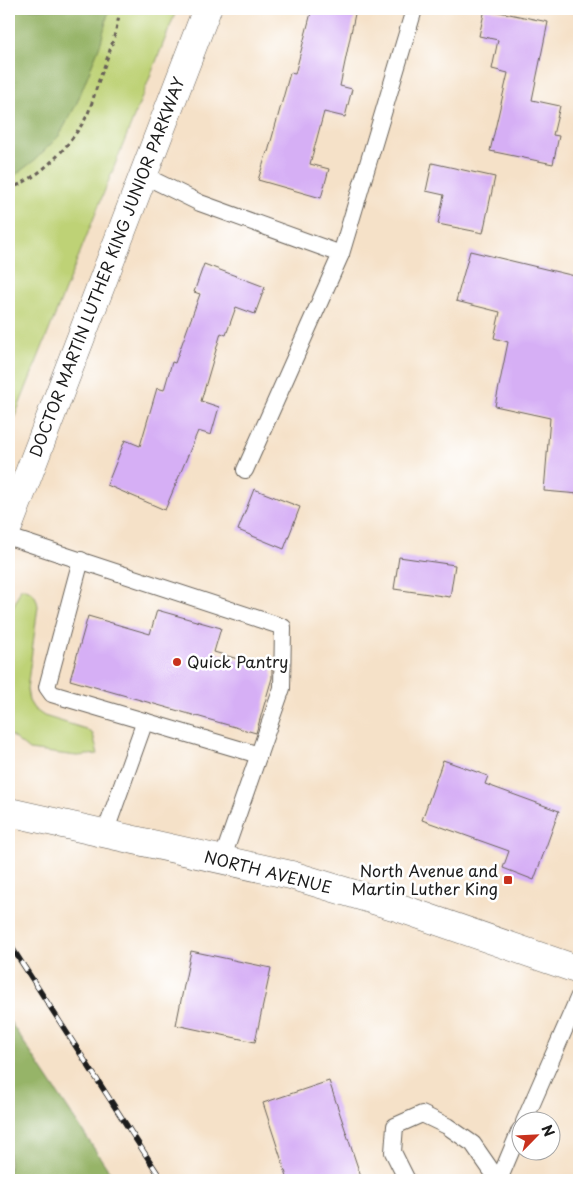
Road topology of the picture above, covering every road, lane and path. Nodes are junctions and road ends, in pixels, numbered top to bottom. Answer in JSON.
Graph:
{"nodes":[{"id":1,"x":120,"y":9,"type":"edge"},
{"id":2,"x":207,"y":9,"type":"edge"},
{"id":3,"x":413,"y":13,"type":"dead end"},
{"id":4,"x":143,"y":175,"type":"junction"},
{"id":5,"x":9,"y":189,"type":"edge"},
{"id":6,"x":340,"y":254,"type":"junction"},
{"id":7,"x":245,"y":470,"type":"dead end"},
{"id":8,"x":9,"y":525,"type":"edge"},
{"id":9,"x":9,"y":537,"type":"edge"},
{"id":10,"x":80,"y":560,"type":"junction"},
{"id":11,"x":145,"y":721,"type":"junction"},
{"id":12,"x":259,"y":755,"type":"junction"},
{"id":13,"x":9,"y":812,"type":"edge"},
{"id":14,"x":105,"y":833,"type":"junction"},
{"id":15,"x":222,"y":860,"type":"junction"},
{"id":16,"x":579,"y":970,"type":"edge"},
{"id":17,"x":579,"y":996,"type":"edge"},
{"id":18,"x":528,"y":1112,"type":"edge"},
{"id":19,"x":510,"y":1153,"type":"edge"},
{"id":20,"x":407,"y":1180,"type":"edge"},
{"id":21,"x":498,"y":1180,"type":"edge"}],
"edges":[{"from":1,"to":5,"type":"path"},
{"from":2,"to":4,"type":"main road","name":"DOCTOR MARTIN LUTHER KING JUNIOR PARKWAY"},
{"from":3,"to":6,"type":"lane"},
{"from":4,"to":6,"type":"lane"},
{"from":4,"to":8,"type":"main road","name":"DOCTOR MARTIN LUTHER KING JUNIOR PARKWAY"},
{"from":6,"to":7,"type":"lane"},
{"from":9,"to":10,"type":"lane"},
{"from":10,"to":11,"type":"lane"},
{"from":10,"to":12,"type":"lane"},
{"from":11,"to":12,"type":"lane"},
{"from":11,"to":14,"type":"lane"},
{"from":12,"to":15,"type":"lane"},
{"from":13,"to":14,"type":"main road","name":"NORTH AVENUE"},
{"from":14,"to":15,"type":"main road","name":"NORTH AVENUE"},
{"from":15,"to":16,"type":"main road","name":"NORTH AVENUE"},
{"from":17,"to":18,"type":"lane"},
{"from":19,"to":21,"type":"lane"},
{"from":20,"to":21,"type":"lane"}]}
